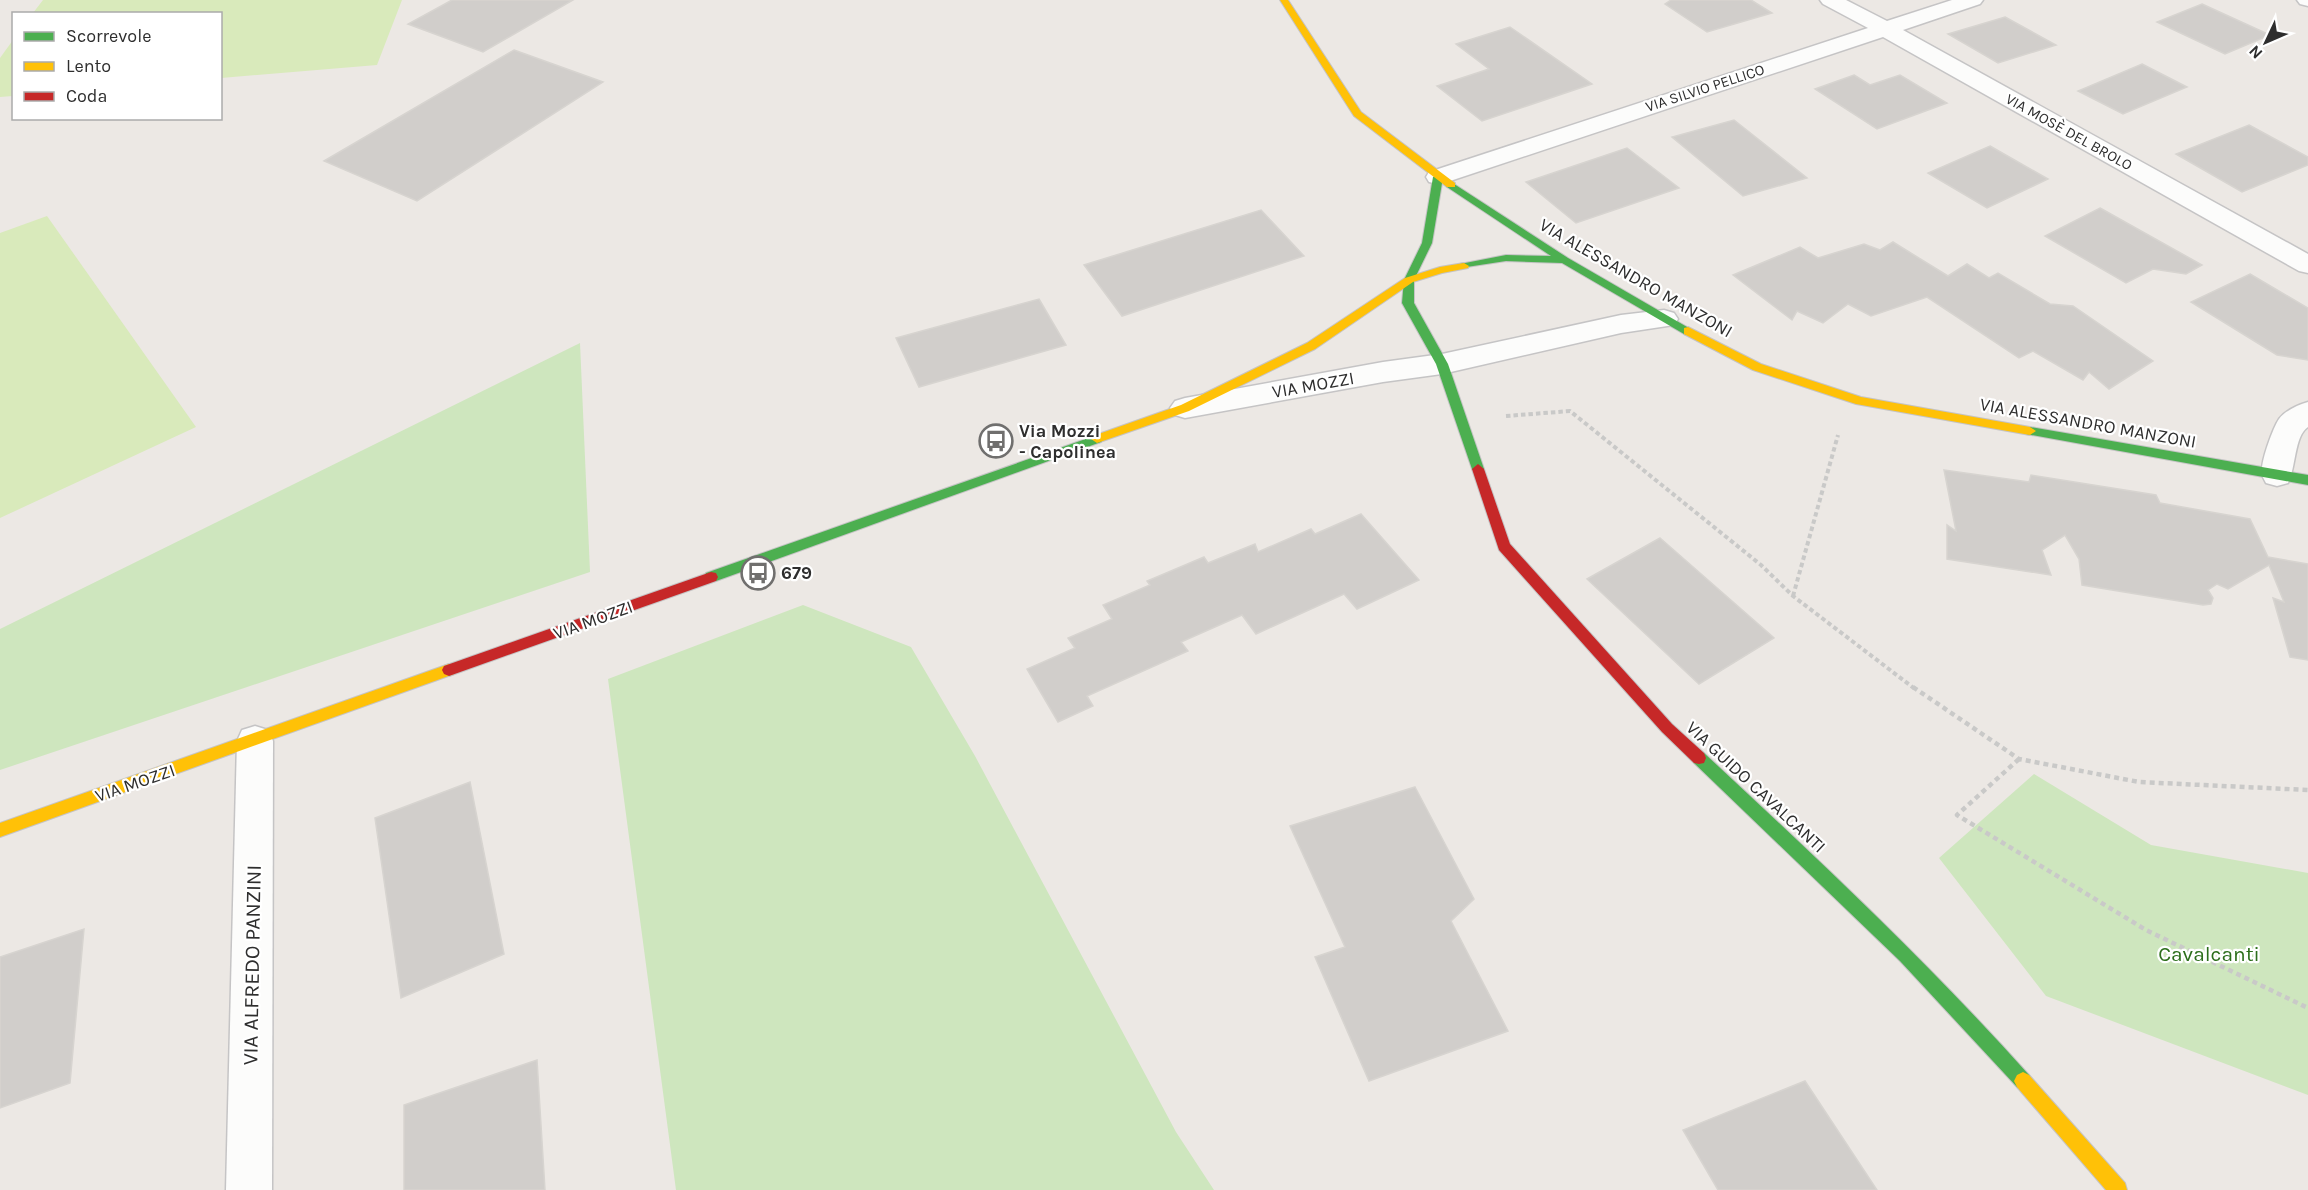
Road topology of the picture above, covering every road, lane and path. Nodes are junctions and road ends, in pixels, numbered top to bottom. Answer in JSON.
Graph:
{"nodes":[{"id":1,"x":1284,"y":0,"type":"edge"},
{"id":2,"x":1830,"y":0,"type":"edge"},
{"id":3,"x":1973,"y":0,"type":"edge"},
{"id":4,"x":1884,"y":29,"type":"junction"},
{"id":5,"x":1438,"y":177,"type":"junction"},
{"id":6,"x":1564,"y":260,"type":"junction"},
{"id":7,"x":2308,"y":265,"type":"edge"},
{"id":8,"x":1409,"y":280,"type":"junction"},
{"id":9,"x":1664,"y":319,"type":"junction"},
{"id":10,"x":1442,"y":364,"type":"junction"},
{"id":11,"x":1185,"y":408,"type":"junction"},
{"id":12,"x":2308,"y":412,"type":"edge"},
{"id":13,"x":1461,"y":420,"type":"junction"},
{"id":14,"x":1840,"y":427,"type":"dead end"},
{"id":15,"x":2277,"y":475,"type":"junction"},
{"id":16,"x":2308,"y":480,"type":"edge"},
{"id":17,"x":1793,"y":596,"type":"junction"},
{"id":18,"x":255,"y":741,"type":"junction"},
{"id":19,"x":2019,"y":759,"type":"junction"},
{"id":20,"x":2308,"y":790,"type":"edge"},
{"id":21,"x":0,"y":830,"type":"edge"},
{"id":22,"x":2308,"y":1008,"type":"edge"},
{"id":23,"x":249,"y":1190,"type":"edge"},
{"id":24,"x":2118,"y":1190,"type":"edge"}],
"edges":[{"from":1,"to":5,"type":"street","name":"VIA ALESSANDRO MANZONI"},
{"from":2,"to":4,"type":"street","name":"VIA MOSÈ DEL BROLO"},
{"from":3,"to":4,"type":"street","name":"VIA SILVIO PELLICO"},
{"from":4,"to":5,"type":"street","name":"VIA SILVIO PELLICO"},
{"from":4,"to":7,"type":"street","name":"VIA MOSÈ DEL BROLO"},
{"from":5,"to":6,"type":"street","name":"VIA ALESSANDRO MANZONI"},
{"from":5,"to":8,"type":"street"},
{"from":6,"to":8,"type":"street","name":"VIA MOZZI"},
{"from":6,"to":9,"type":"street","name":"VIA ALESSANDRO MANZONI"},
{"from":8,"to":10,"type":"street"},
{"from":8,"to":11,"type":"street","name":"VIA MOZZI"},
{"from":9,"to":10,"type":"street","name":"VIA MOZZI"},
{"from":9,"to":15,"type":"street","name":"VIA ALESSANDRO MANZONI"},
{"from":10,"to":11,"type":"street","name":"VIA MOZZI"},
{"from":10,"to":13,"type":"street","name":"VIA GUIDO CAVALCANTI"},
{"from":11,"to":18,"type":"street","name":"VIA MOZZI"},
{"from":12,"to":15,"type":"street"},
{"from":13,"to":17,"type":"path"},
{"from":13,"to":24,"type":"street","name":"VIA GUIDO CAVALCANTI"},
{"from":14,"to":17,"type":"path"},
{"from":15,"to":16,"type":"street","name":"VIA ALESSANDRO MANZONI"},
{"from":17,"to":19,"type":"path"},
{"from":18,"to":21,"type":"street","name":"VIA MOZZI"},
{"from":18,"to":23,"type":"street","name":"VIA ALFREDO PANZINI"},
{"from":19,"to":20,"type":"path"},
{"from":19,"to":22,"type":"path"}]}
